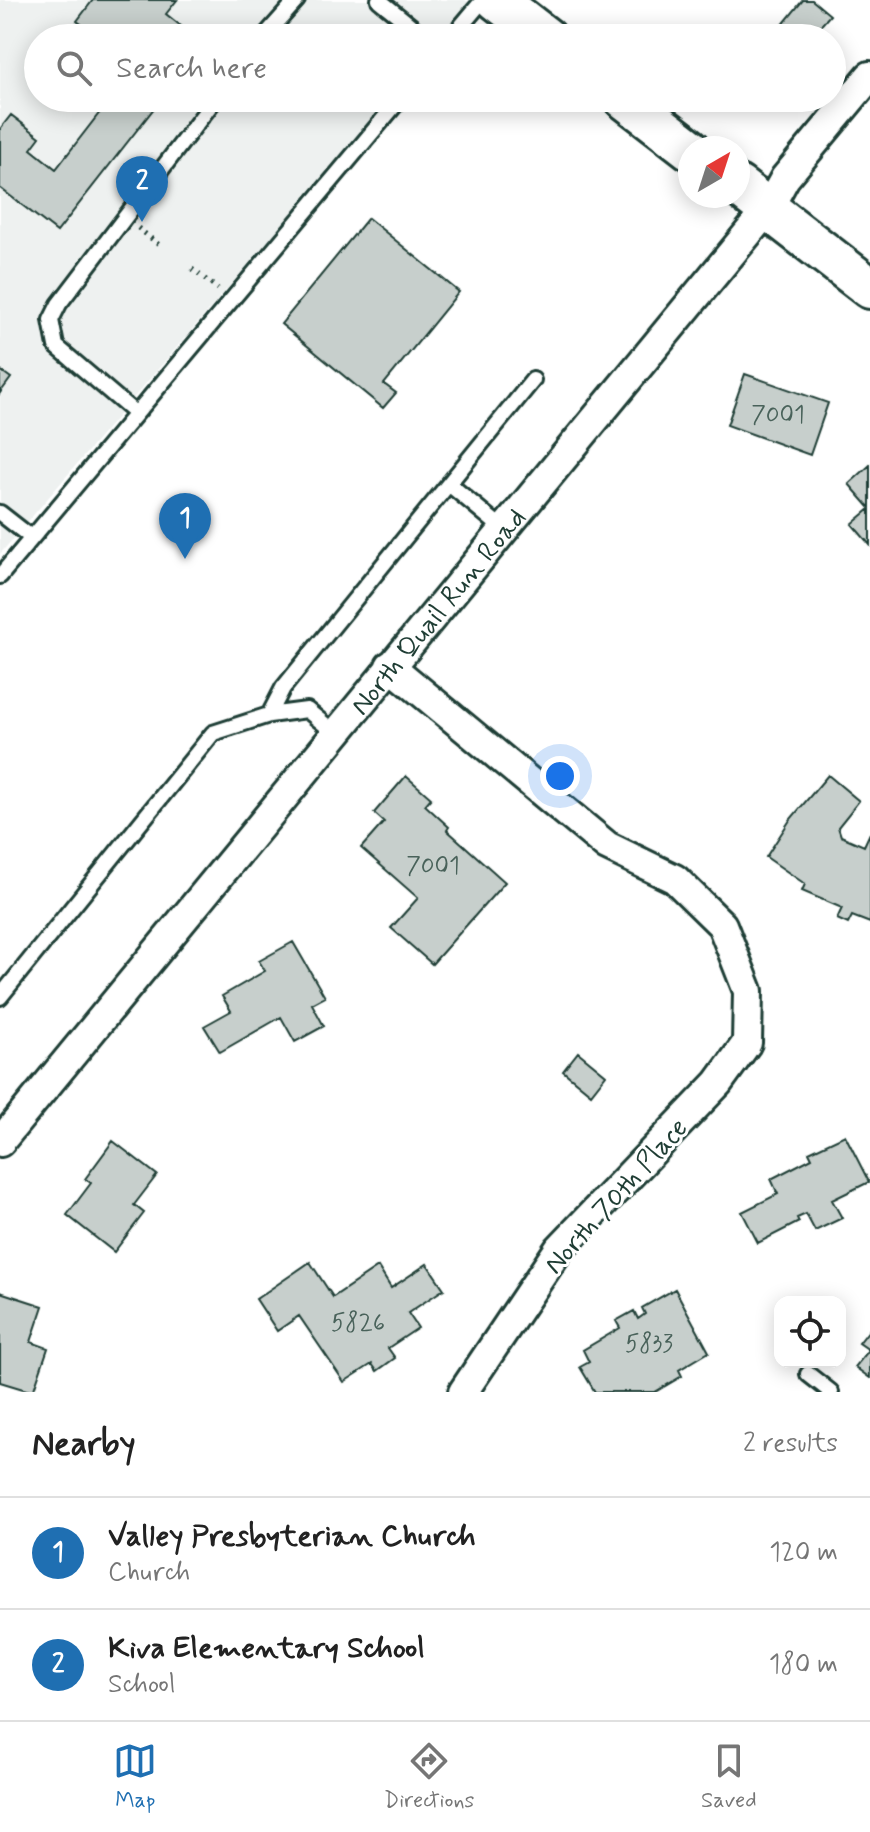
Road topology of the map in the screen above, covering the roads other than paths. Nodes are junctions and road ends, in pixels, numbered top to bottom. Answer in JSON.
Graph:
{"nodes":[{"id":1,"x":297,"y":0,"type":"edge"},
{"id":2,"x":379,"y":0,"type":"edge"},
{"id":3,"x":483,"y":0,"type":"edge"},
{"id":4,"x":497,"y":0,"type":"edge"},
{"id":5,"x":276,"y":24,"type":"edge"},
{"id":6,"x":409,"y":24,"type":"edge"},
{"id":7,"x":463,"y":24,"type":"edge"},
{"id":8,"x":528,"y":24,"type":"edge"},
{"id":9,"x":870,"y":76,"type":"edge"},
{"id":10,"x":846,"y":105,"type":"edge"},
{"id":11,"x":205,"y":112,"type":"edge"},
{"id":12,"x":389,"y":112,"type":"edge"},
{"id":13,"x":642,"y":112,"type":"edge"},
{"id":14,"x":840,"y":112,"type":"edge"},
{"id":15,"x":678,"y":140,"type":"edge"},
{"id":16,"x":753,"y":198,"type":"edge"},
{"id":17,"x":870,"y":288,"type":"edge"},
{"id":18,"x":533,"y":380,"type":"dead end"},
{"id":19,"x":136,"y":414,"type":"junction"},
{"id":20,"x":449,"y":484,"type":"junction"},
{"id":21,"x":0,"y":513,"type":"edge"},
{"id":22,"x":503,"y":529,"type":"junction"},
{"id":23,"x":32,"y":538,"type":"junction"},
{"id":24,"x":0,"y":576,"type":"edge"},
{"id":25,"x":390,"y":666,"type":"junction"},
{"id":26,"x":269,"y":715,"type":"junction"},
{"id":27,"x":335,"y":733,"type":"junction"},
{"id":28,"x":0,"y":997,"type":"edge"},
{"id":29,"x":0,"y":1142,"type":"edge"},
{"id":30,"x":808,"y":1374,"type":"dead end"},
{"id":31,"x":463,"y":1392,"type":"edge"},
{"id":32,"x":831,"y":1392,"type":"edge"}],
"edges":[{"from":1,"to":5,"type":"lane"},
{"from":2,"to":6,"type":"lane"},
{"from":3,"to":7,"type":"lane"},
{"from":4,"to":8,"type":"street"},
{"from":9,"to":10,"type":"street","name":"North Quail Run Road"},
{"from":11,"to":19,"type":"lane"},
{"from":12,"to":19,"type":"lane"},
{"from":13,"to":15,"type":"street"},
{"from":14,"to":16,"type":"street","name":"North Quail Run Road"},
{"from":16,"to":17,"type":"street"},
{"from":16,"to":22,"type":"street","name":"North Quail Run Road"},
{"from":18,"to":20,"type":"lane"},
{"from":19,"to":23,"type":"lane"},
{"from":20,"to":22,"type":"lane"},
{"from":20,"to":26,"type":"lane"},
{"from":21,"to":23,"type":"lane"},
{"from":22,"to":25,"type":"street","name":"North Quail Run Road"},
{"from":23,"to":24,"type":"lane"},
{"from":25,"to":27,"type":"street","name":"North Quail Run Road"},
{"from":25,"to":31,"type":"street","name":"North 70th Place"},
{"from":26,"to":27,"type":"lane"},
{"from":26,"to":28,"type":"lane"},
{"from":27,"to":29,"type":"street","name":"North Quail Run Road"},
{"from":30,"to":32,"type":"lane"}]}
